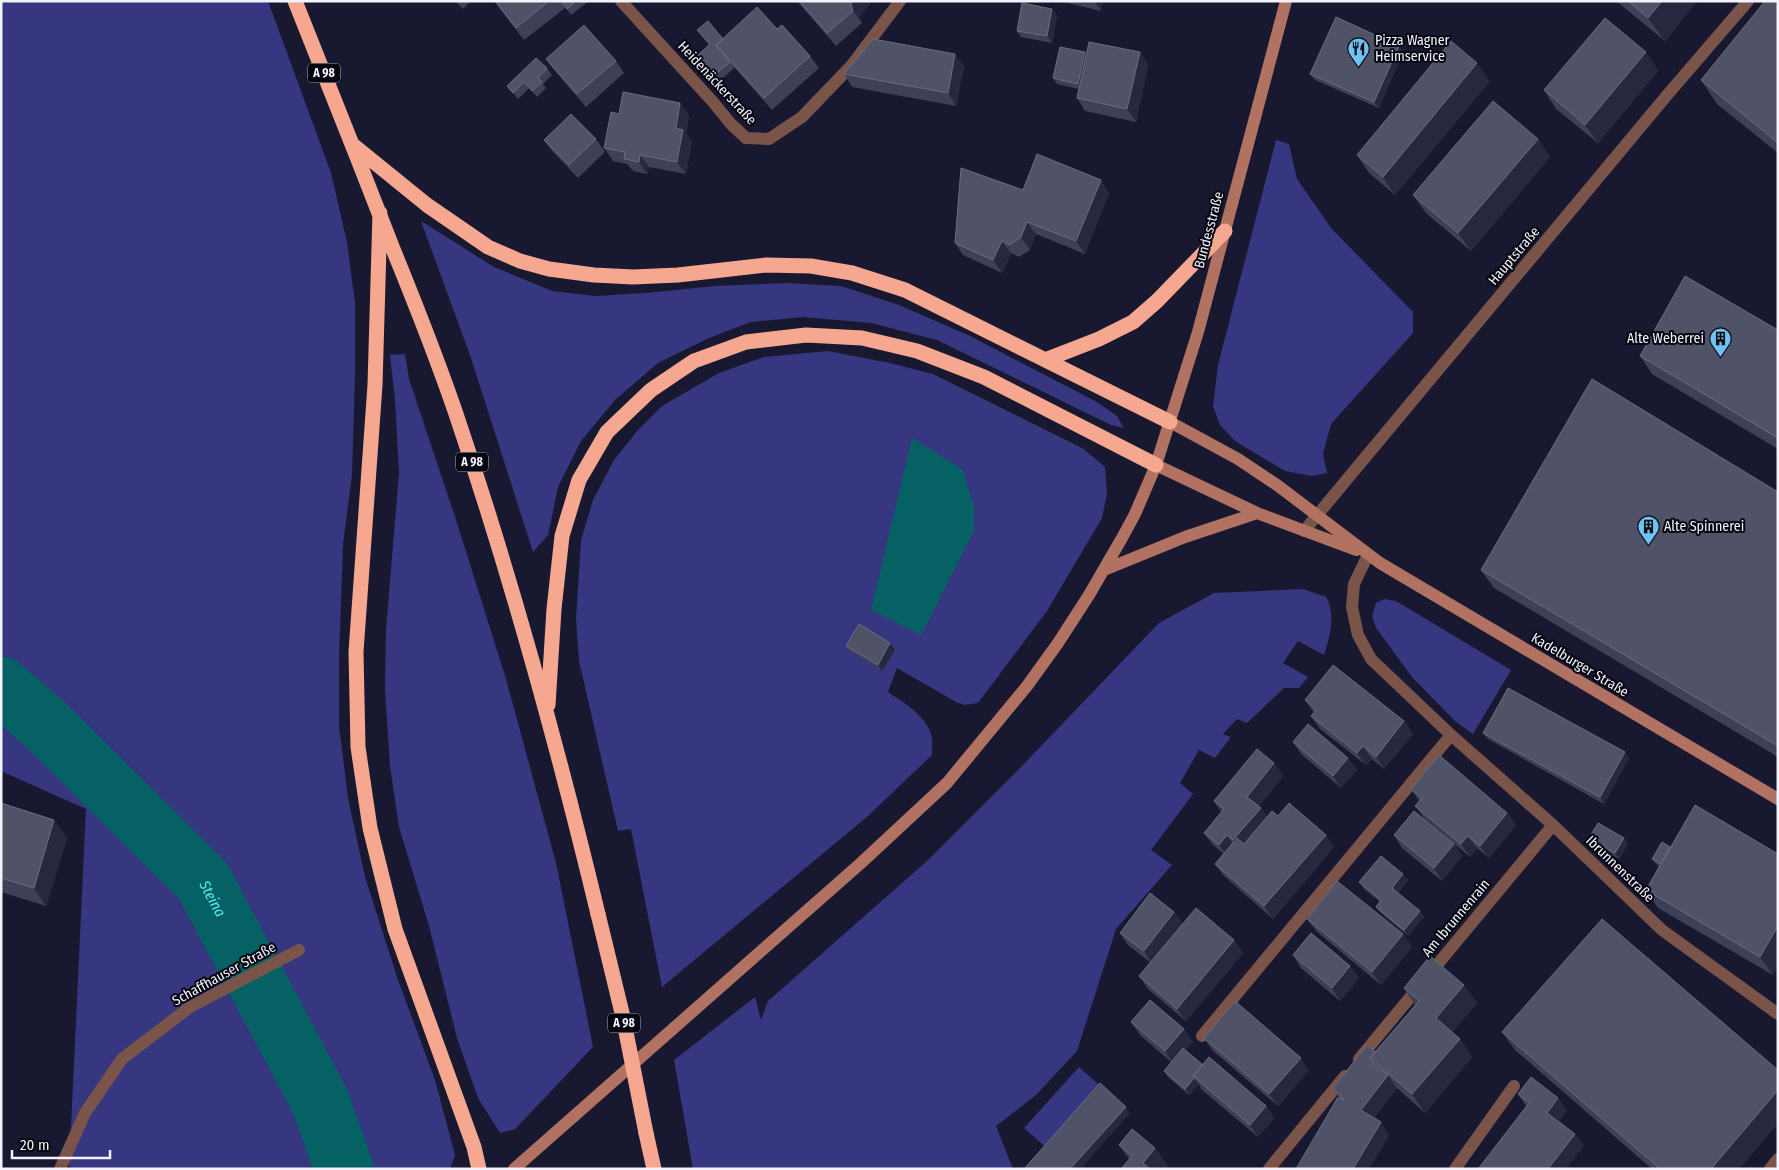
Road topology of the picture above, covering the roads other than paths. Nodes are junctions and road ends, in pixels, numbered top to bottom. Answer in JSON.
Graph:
{"nodes":[{"id":1,"x":295,"y":1,"type":"edge"},
{"id":2,"x":621,"y":1,"type":"edge"},
{"id":3,"x":900,"y":1,"type":"edge"},
{"id":4,"x":1286,"y":1,"type":"edge"},
{"id":5,"x":1748,"y":1,"type":"edge"},
{"id":6,"x":352,"y":144,"type":"junction"},
{"id":7,"x":380,"y":213,"type":"junction"},
{"id":8,"x":1224,"y":231,"type":"junction"},
{"id":9,"x":1045,"y":360,"type":"junction"},
{"id":10,"x":1170,"y":422,"type":"junction"},
{"id":11,"x":1156,"y":465,"type":"junction"},
{"id":12,"x":1257,"y":513,"type":"junction"},
{"id":13,"x":1317,"y":516,"type":"junction"},
{"id":14,"x":1304,"y":531,"type":"junction"},
{"id":15,"x":1368,"y":555,"type":"junction"},
{"id":16,"x":1104,"y":570,"type":"junction"},
{"id":17,"x":548,"y":716,"type":"junction"},
{"id":18,"x":1452,"y":735,"type":"junction"},
{"id":19,"x":1778,"y":799,"type":"edge"},
{"id":20,"x":1553,"y":825,"type":"junction"},
{"id":21,"x":299,"y":950,"type":"dead end"},
{"id":22,"x":1778,"y":1014,"type":"edge"},
{"id":23,"x":1202,"y":1036,"type":"dead end"},
{"id":24,"x":1514,"y":1086,"type":"dead end"},
{"id":25,"x":1778,"y":1159,"type":"edge"},
{"id":26,"x":60,"y":1169,"type":"edge"},
{"id":27,"x":479,"y":1169,"type":"edge"},
{"id":28,"x":514,"y":1169,"type":"edge"},
{"id":29,"x":654,"y":1169,"type":"edge"},
{"id":30,"x":1269,"y":1169,"type":"edge"},
{"id":31,"x":1455,"y":1169,"type":"edge"},
{"id":32,"x":1770,"y":1169,"type":"edge"}],
"edges":[{"from":1,"to":6,"type":"highway","number":"A 98"},
{"from":2,"to":3,"type":"street","name":"Heidenäckerstraße"},
{"from":4,"to":8,"type":"main road","name":"Bundesstraße"},
{"from":5,"to":13,"type":"street","name":"Hauptstraße"},
{"from":6,"to":7,"type":"highway","number":"A 98"},
{"from":6,"to":9,"type":"highway"},
{"from":7,"to":17,"type":"highway","number":"A 98"},
{"from":7,"to":27,"type":"highway"},
{"from":8,"to":9,"type":"highway"},
{"from":8,"to":10,"type":"main road","name":"Bundesstraße"},
{"from":9,"to":10,"type":"highway"},
{"from":10,"to":11,"type":"main road","name":"Bundesstraße"},
{"from":10,"to":13,"type":"main road","name":"Kadelburger Straße"},
{"from":11,"to":12,"type":"main road","name":"Kadelburger Straße"},
{"from":11,"to":16,"type":"main road","name":"Bundesstraße"},
{"from":11,"to":17,"type":"highway"},
{"from":12,"to":14,"type":"main road","name":"Kadelburger Straße"},
{"from":12,"to":16,"type":"main road"},
{"from":13,"to":14,"type":"street","name":"Hauptstraße"},
{"from":13,"to":15,"type":"main road","name":"Kadelburger Straße"},
{"from":14,"to":15,"type":"main road","name":"Kadelburger Straße"},
{"from":15,"to":18,"type":"street","name":"Ibrunnenstraße"},
{"from":15,"to":19,"type":"main road","name":"Kadelburger Straße"},
{"from":16,"to":28,"type":"main road","name":"Bundesstraße"},
{"from":17,"to":29,"type":"highway","number":"A 98","bridge":true},
{"from":18,"to":20,"type":"street","name":"Ibrunnenstraße"},
{"from":18,"to":23,"type":"street"},
{"from":20,"to":22,"type":"street","name":"Ibrunnenstraße"},
{"from":20,"to":30,"type":"street","name":"Am Ibrunnenrain"},
{"from":21,"to":26,"type":"street","name":"Schaffhauser Straße"},
{"from":24,"to":31,"type":"street"},
{"from":25,"to":32,"type":"street"}]}
